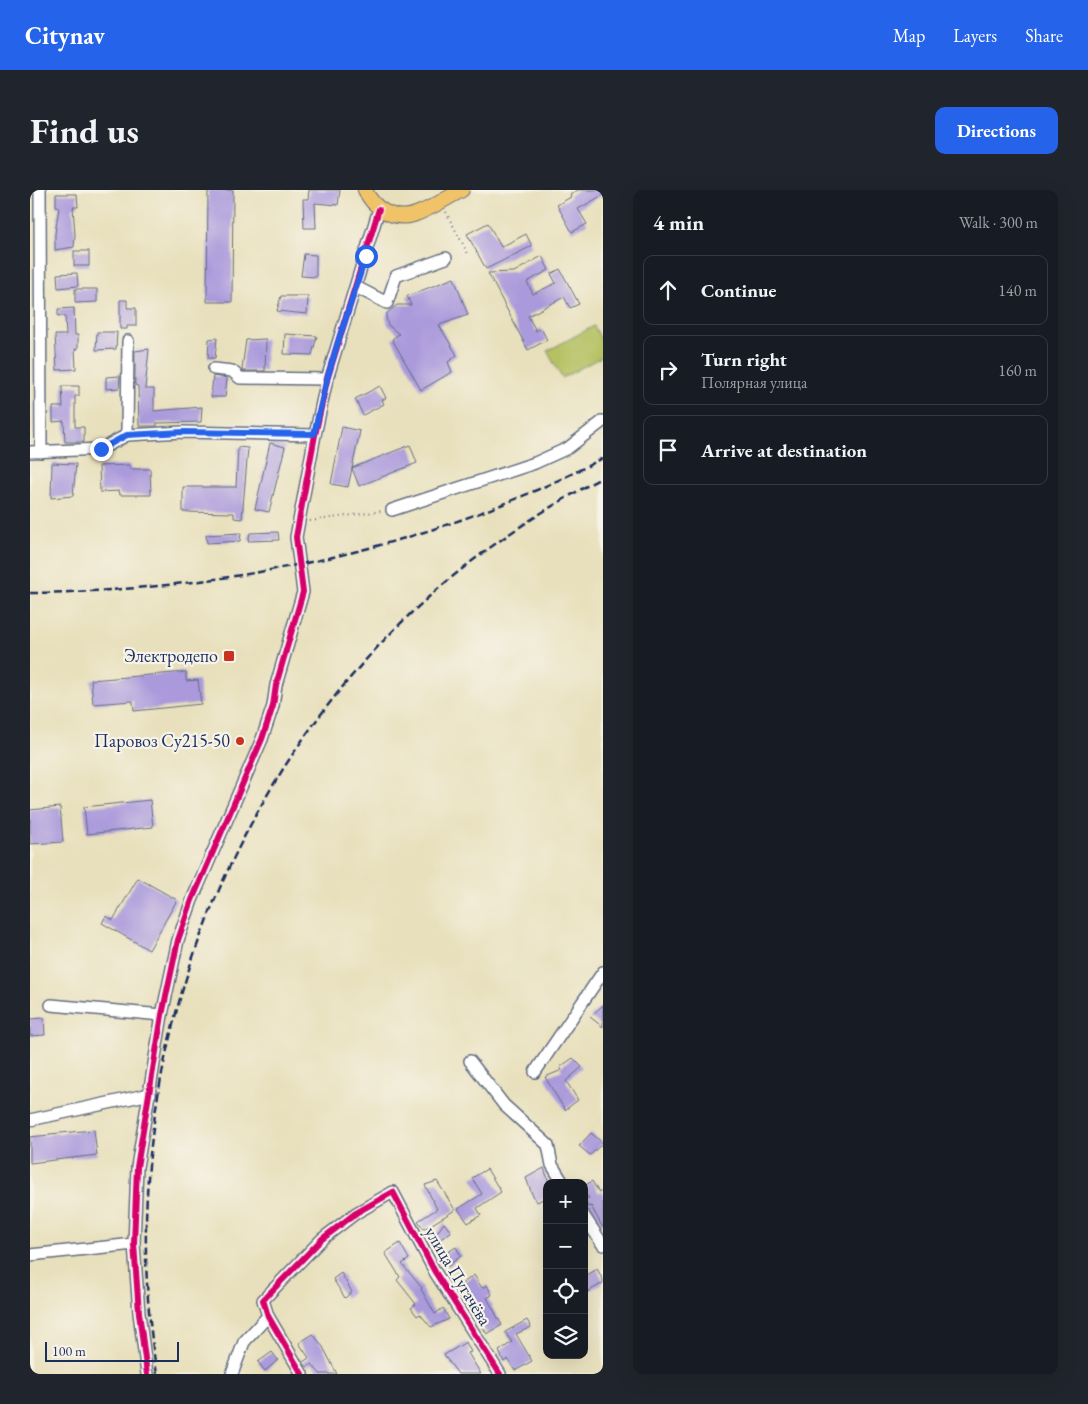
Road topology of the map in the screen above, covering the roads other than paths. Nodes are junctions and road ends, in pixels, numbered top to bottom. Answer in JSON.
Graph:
{"nodes":[{"id":1,"x":40,"y":190,"type":"edge"},
{"id":2,"x":365,"y":190,"type":"edge"},
{"id":3,"x":462,"y":190,"type":"edge"},
{"id":4,"x":379,"y":209,"type":"junction"},
{"id":5,"x":35,"y":215,"type":"edge"},
{"id":6,"x":446,"y":258,"type":"dead end"},
{"id":7,"x":356,"y":286,"type":"junction"},
{"id":8,"x":36,"y":331,"type":"edge"},
{"id":9,"x":128,"y":341,"type":"dead end"},
{"id":10,"x":214,"y":370,"type":"dead end"},
{"id":11,"x":327,"y":379,"type":"junction"},
{"id":12,"x":603,"y":421,"type":"edge"},
{"id":13,"x":314,"y":434,"type":"junction"},
{"id":14,"x":127,"y":435,"type":"junction"},
{"id":15,"x":35,"y":452,"type":"edge"},
{"id":16,"x":392,"y":510,"type":"road end"},
{"id":17,"x":603,"y":972,"type":"edge"},
{"id":18,"x":51,"y":1005,"type":"dead end"},
{"id":19,"x":162,"y":1015,"type":"junction"},
{"id":20,"x":470,"y":1061,"type":"dead end"},
{"id":21,"x":535,"y":1072,"type":"dead end"},
{"id":22,"x":150,"y":1094,"type":"junction"},
{"id":23,"x":30,"y":1120,"type":"edge"},
{"id":24,"x":561,"y":1179,"type":"edge"},
{"id":25,"x":588,"y":1222,"type":"edge"},
{"id":26,"x":134,"y":1244,"type":"junction"},
{"id":27,"x":603,"y":1245,"type":"edge"},
{"id":28,"x":30,"y":1255,"type":"edge"},
{"id":29,"x":268,"y":1316,"type":"junction"},
{"id":30,"x":148,"y":1374,"type":"edge"},
{"id":31,"x":232,"y":1374,"type":"edge"},
{"id":32,"x":302,"y":1374,"type":"edge"},
{"id":33,"x":500,"y":1374,"type":"edge"}],
"edges":[{"from":1,"to":5,"type":"street"},
{"from":2,"to":4,"type":"main road"},
{"from":3,"to":4,"type":"main road"},
{"from":4,"to":7,"type":"street"},
{"from":5,"to":8,"type":"street"},
{"from":6,"to":7,"type":"street"},
{"from":7,"to":11,"type":"street"},
{"from":8,"to":15,"type":"street"},
{"from":9,"to":14,"type":"street"},
{"from":10,"to":11,"type":"street"},
{"from":11,"to":13,"type":"street"},
{"from":12,"to":16,"type":"street"},
{"from":13,"to":14,"type":"street"},
{"from":13,"to":19,"type":"street"},
{"from":14,"to":15,"type":"street"},
{"from":17,"to":21,"type":"street"},
{"from":18,"to":19,"type":"street"},
{"from":19,"to":22,"type":"street"},
{"from":20,"to":24,"type":"street"},
{"from":22,"to":23,"type":"street"},
{"from":22,"to":26,"type":"street"},
{"from":25,"to":27,"type":"street"},
{"from":26,"to":28,"type":"street"},
{"from":26,"to":30,"type":"street"},
{"from":29,"to":31,"type":"street"},
{"from":29,"to":32,"type":"street"},
{"from":29,"to":33,"type":"street","name":"улица Пугачёва"}]}
